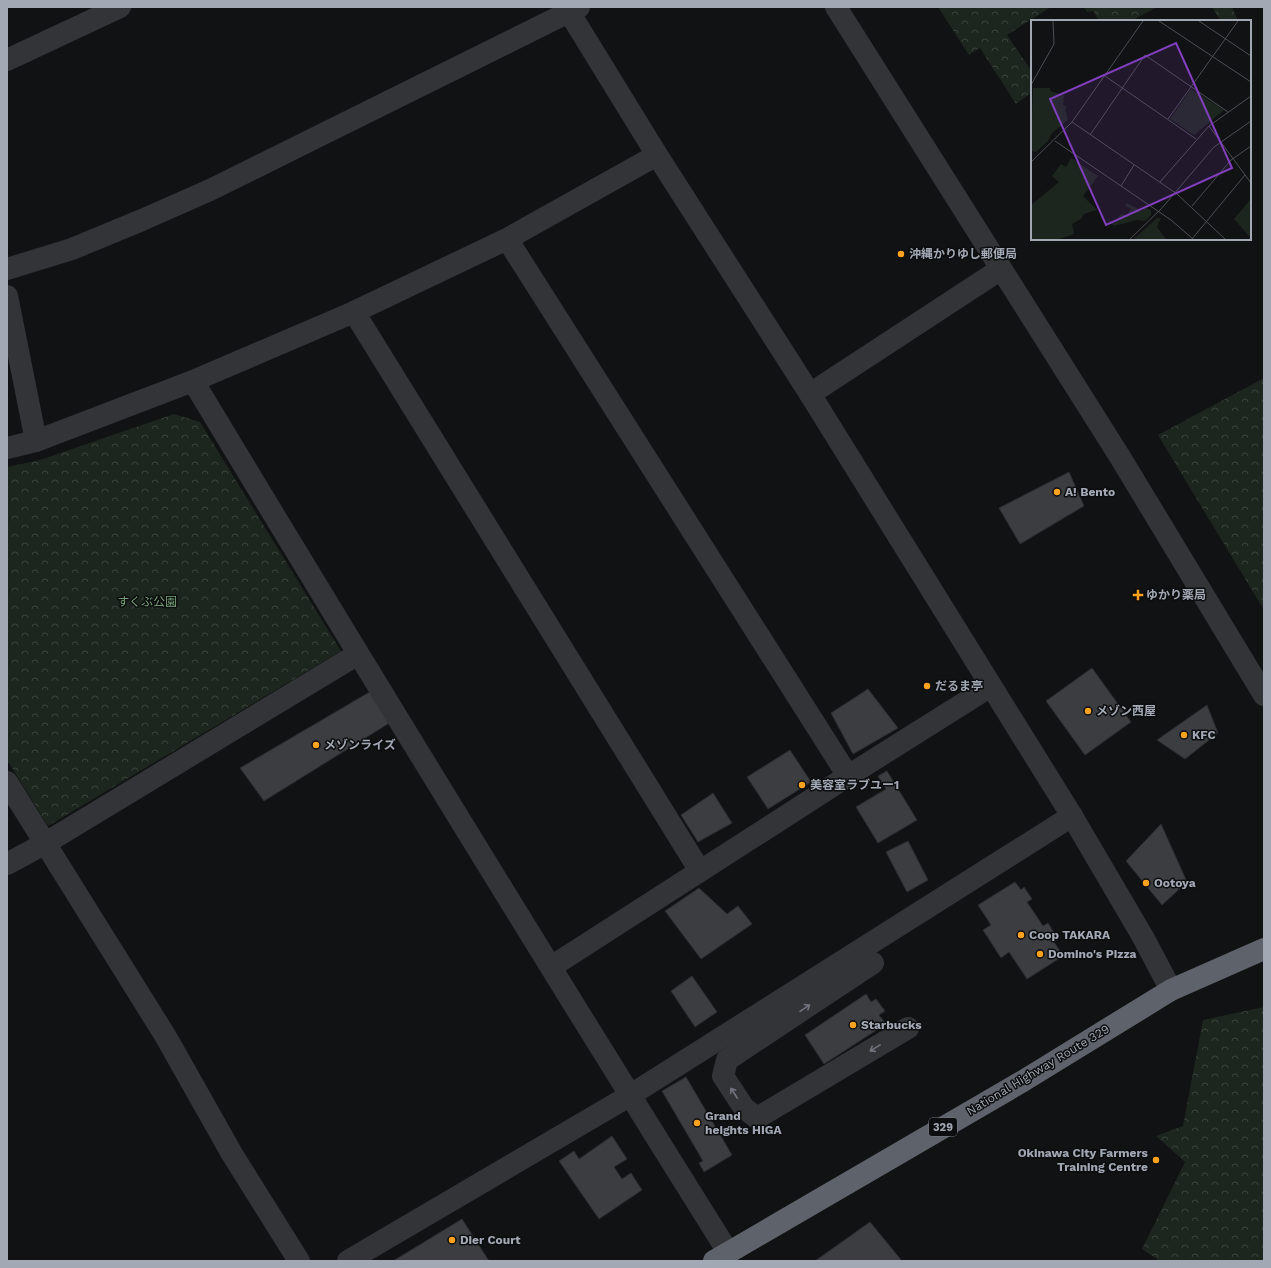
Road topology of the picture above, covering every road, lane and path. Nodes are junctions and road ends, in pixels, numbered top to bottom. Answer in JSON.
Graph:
{"nodes":[{"id":1,"x":120,"y":7,"type":"edge"},
{"id":2,"x":836,"y":7,"type":"edge"},
{"id":3,"x":571,"y":9,"type":"edge"},
{"id":4,"x":7,"y":60,"type":"edge"},
{"id":5,"x":657,"y":156,"type":"junction"},
{"id":6,"x":506,"y":239,"type":"junction"},
{"id":7,"x":7,"y":269,"type":"edge"},
{"id":8,"x":1001,"y":269,"type":"junction"},
{"id":9,"x":7,"y":296,"type":"edge"},
{"id":10,"x":354,"y":312,"type":"junction"},
{"id":11,"x":193,"y":381,"type":"junction"},
{"id":12,"x":810,"y":394,"type":"junction"},
{"id":13,"x":36,"y":441,"type":"junction"},
{"id":14,"x":7,"y":448,"type":"edge"},
{"id":15,"x":358,"y":654,"type":"junction"},
{"id":16,"x":991,"y":686,"type":"junction"},
{"id":17,"x":1264,"y":695,"type":"edge"},
{"id":18,"x":848,"y":776,"type":"junction"},
{"id":19,"x":7,"y":782,"type":"edge"},
{"id":20,"x":1072,"y":816,"type":"junction"},
{"id":21,"x":44,"y":844,"type":"junction"},
{"id":22,"x":7,"y":864,"type":"edge"},
{"id":23,"x":700,"y":871,"type":"junction"},
{"id":24,"x":1264,"y":949,"type":"edge"},
{"id":25,"x":873,"y":963,"type":"dead end"},
{"id":26,"x":551,"y":967,"type":"junction"},
{"id":27,"x":1171,"y":990,"type":"junction"},
{"id":28,"x":908,"y":1028,"type":"dead end"},
{"id":29,"x":629,"y":1096,"type":"junction"},
{"id":30,"x":721,"y":1257,"type":"edge"},
{"id":31,"x":299,"y":1261,"type":"edge"},
{"id":32,"x":348,"y":1261,"type":"edge"}],
"edges":[{"from":1,"to":4,"type":"street"},
{"from":2,"to":8,"type":"street"},
{"from":3,"to":5,"type":"street"},
{"from":3,"to":7,"type":"street"},
{"from":5,"to":6,"type":"street"},
{"from":5,"to":12,"type":"street"},
{"from":6,"to":10,"type":"street"},
{"from":6,"to":18,"type":"street"},
{"from":8,"to":12,"type":"street"},
{"from":8,"to":17,"type":"street"},
{"from":9,"to":13,"type":"street"},
{"from":10,"to":11,"type":"street"},
{"from":10,"to":23,"type":"street"},
{"from":11,"to":13,"type":"street"},
{"from":11,"to":15,"type":"street"},
{"from":12,"to":16,"type":"street"},
{"from":13,"to":14,"type":"street"},
{"from":15,"to":21,"type":"street"},
{"from":15,"to":26,"type":"street"},
{"from":16,"to":18,"type":"street"},
{"from":16,"to":20,"type":"street"},
{"from":18,"to":23,"type":"street"},
{"from":19,"to":21,"type":"street"},
{"from":20,"to":27,"type":"street"},
{"from":20,"to":29,"type":"street"},
{"from":21,"to":22,"type":"street"},
{"from":21,"to":31,"type":"street"},
{"from":23,"to":26,"type":"street"},
{"from":24,"to":27,"type":"highway","name":"National Highway Route 329","number":"329"},
{"from":28,"to":25,"type":"street","one_way":true},
{"from":26,"to":29,"type":"street"},
{"from":27,"to":30,"type":"highway","name":"National Highway Route 329","number":"329"},
{"from":29,"to":30,"type":"street"},
{"from":29,"to":32,"type":"street"}]}
